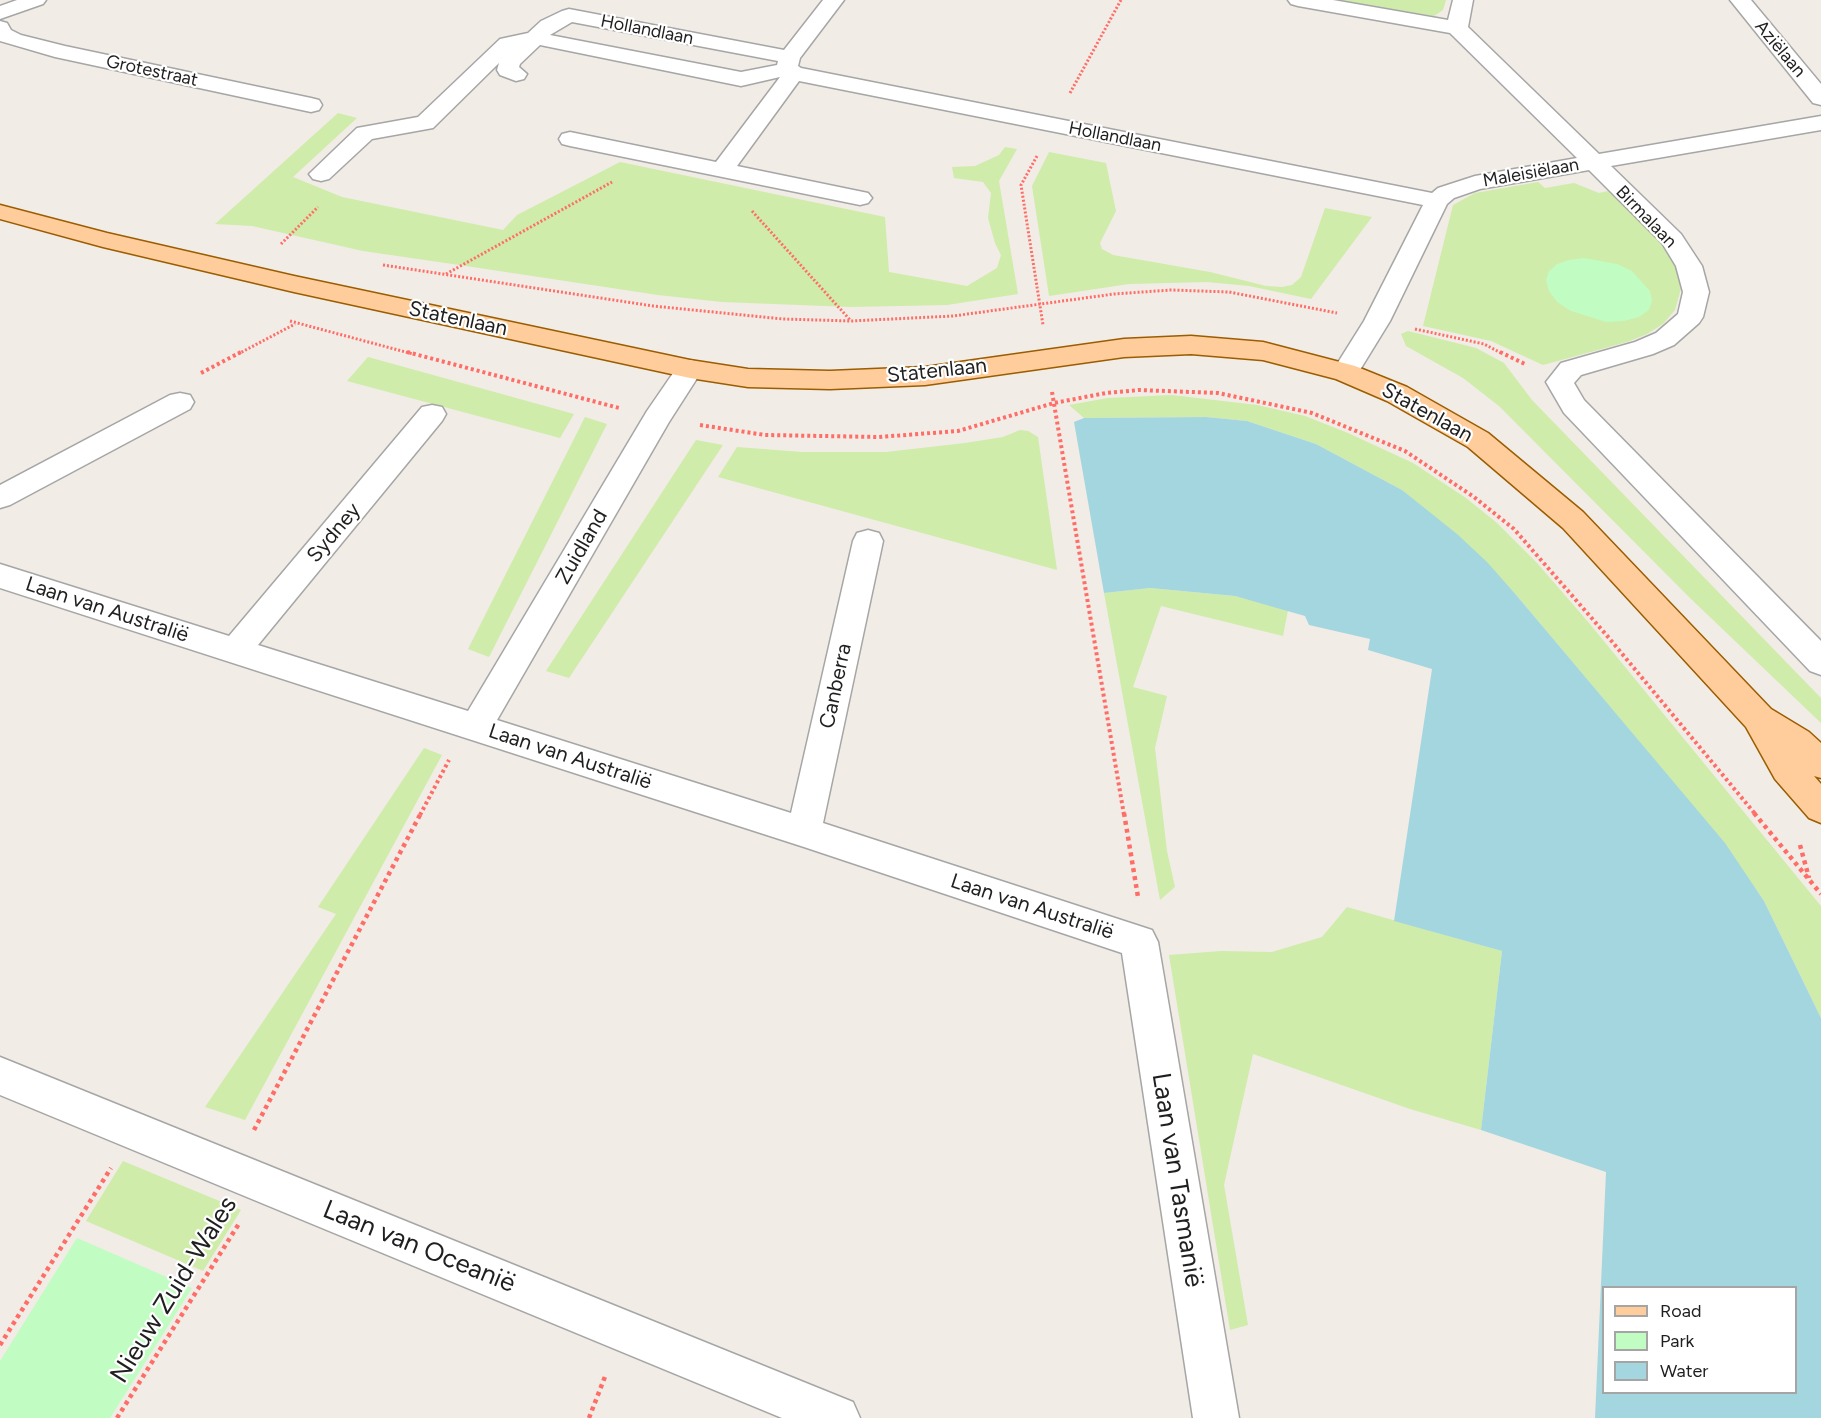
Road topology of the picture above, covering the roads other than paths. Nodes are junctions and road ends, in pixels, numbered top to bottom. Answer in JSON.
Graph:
{"nodes":[{"id":1,"x":36,"y":0,"type":"edge"},
{"id":2,"x":834,"y":0,"type":"edge"},
{"id":3,"x":1298,"y":0,"type":"edge"},
{"id":4,"x":1463,"y":0,"type":"edge"},
{"id":5,"x":1740,"y":0,"type":"edge"},
{"id":6,"x":0,"y":12,"type":"edge"},
{"id":7,"x":0,"y":27,"type":"edge"},
{"id":8,"x":1457,"y":27,"type":"junction"},
{"id":9,"x":535,"y":38,"type":"junction"},
{"id":10,"x":790,"y":66,"type":"junction"},
{"id":11,"x":516,"y":74,"type":"dead end"},
{"id":12,"x":1821,"y":98,"type":"edge"},
{"id":13,"x":311,"y":105,"type":"dead end"},
{"id":14,"x":1821,"y":123,"type":"edge"},
{"id":15,"x":570,"y":139,"type":"dead end"},
{"id":16,"x":1593,"y":162,"type":"junction"},
{"id":17,"x":722,"y":170,"type":"junction"},
{"id":18,"x":321,"y":174,"type":"dead end"},
{"id":19,"x":860,"y":198,"type":"dead end"},
{"id":20,"x":1437,"y":201,"type":"junction"},
{"id":21,"x":0,"y":212,"type":"edge"},
{"id":22,"x":690,"y":369,"type":"junction"},
{"id":23,"x":1345,"y":372,"type":"junction"},
{"id":24,"x":180,"y":402,"type":"road end"},
{"id":25,"x":432,"y":414,"type":"dead end"},
{"id":26,"x":0,"y":498,"type":"edge"},
{"id":27,"x":868,"y":541,"type":"dead end"},
{"id":28,"x":0,"y":576,"type":"edge"},
{"id":29,"x":235,"y":651,"type":"junction"},
{"id":30,"x":1821,"y":662,"type":"edge"},
{"id":31,"x":1758,"y":717,"type":"junction"},
{"id":32,"x":476,"y":727,"type":"junction"},
{"id":33,"x":1821,"y":764,"type":"edge"},
{"id":34,"x":1821,"y":808,"type":"edge"},
{"id":35,"x":804,"y":832,"type":"junction"},
{"id":36,"x":1139,"y":942,"type":"joint"},
{"id":37,"x":0,"y":1076,"type":"edge"},
{"id":38,"x":837,"y":1418,"type":"edge"},
{"id":39,"x":1216,"y":1418,"type":"edge"}],
"edges":[{"from":1,"to":6,"type":"street"},
{"from":2,"to":10,"type":"street"},
{"from":3,"to":8,"type":"street"},
{"from":4,"to":8,"type":"street"},
{"from":5,"to":12,"type":"street","name":"Aziëlaan"},
{"from":7,"to":13,"type":"street","name":"Grotestraat"},
{"from":8,"to":16,"type":"street","name":"Birmalaan"},
{"from":9,"to":10,"type":"street","name":"Hollandlaan"},
{"from":9,"to":10,"type":"street","name":"Hollandlaan"},
{"from":9,"to":11,"type":"street","name":"Hollandlaan"},
{"from":9,"to":18,"type":"street","name":"Hollandlaan"},
{"from":10,"to":17,"type":"street"},
{"from":10,"to":20,"type":"street","name":"Hollandlaan"},
{"from":14,"to":16,"type":"street","name":"Maleisiëlaan"},
{"from":15,"to":17,"type":"street"},
{"from":16,"to":20,"type":"street","name":"Maleisiëlaan"},
{"from":16,"to":30,"type":"street","name":"Birmalaan"},
{"from":17,"to":19,"type":"street"},
{"from":20,"to":23,"type":"street"},
{"from":21,"to":22,"type":"main road","name":"Statenlaan"},
{"from":22,"to":23,"type":"main road","name":"Statenlaan"},
{"from":22,"to":32,"type":"street","name":"Zuidland"},
{"from":23,"to":31,"type":"main road","name":"Statenlaan"},
{"from":24,"to":26,"type":"street"},
{"from":25,"to":29,"type":"street","name":"Sydney"},
{"from":27,"to":35,"type":"street","name":"Canberra"},
{"from":28,"to":29,"type":"street","name":"Laan van Australië"},
{"from":29,"to":32,"type":"street","name":"Laan van Australië"},
{"from":31,"to":33,"type":"main road","name":"Statenlaan"},
{"from":31,"to":34,"type":"main road","name":"Statenlaan"},
{"from":32,"to":35,"type":"street","name":"Laan van Australië"},
{"from":35,"to":36,"type":"street","name":"Laan van Australië"},
{"from":36,"to":39,"type":"street","name":"Laan van Tasmanië"},
{"from":37,"to":38,"type":"street","name":"Laan van Oceanië"}]}
